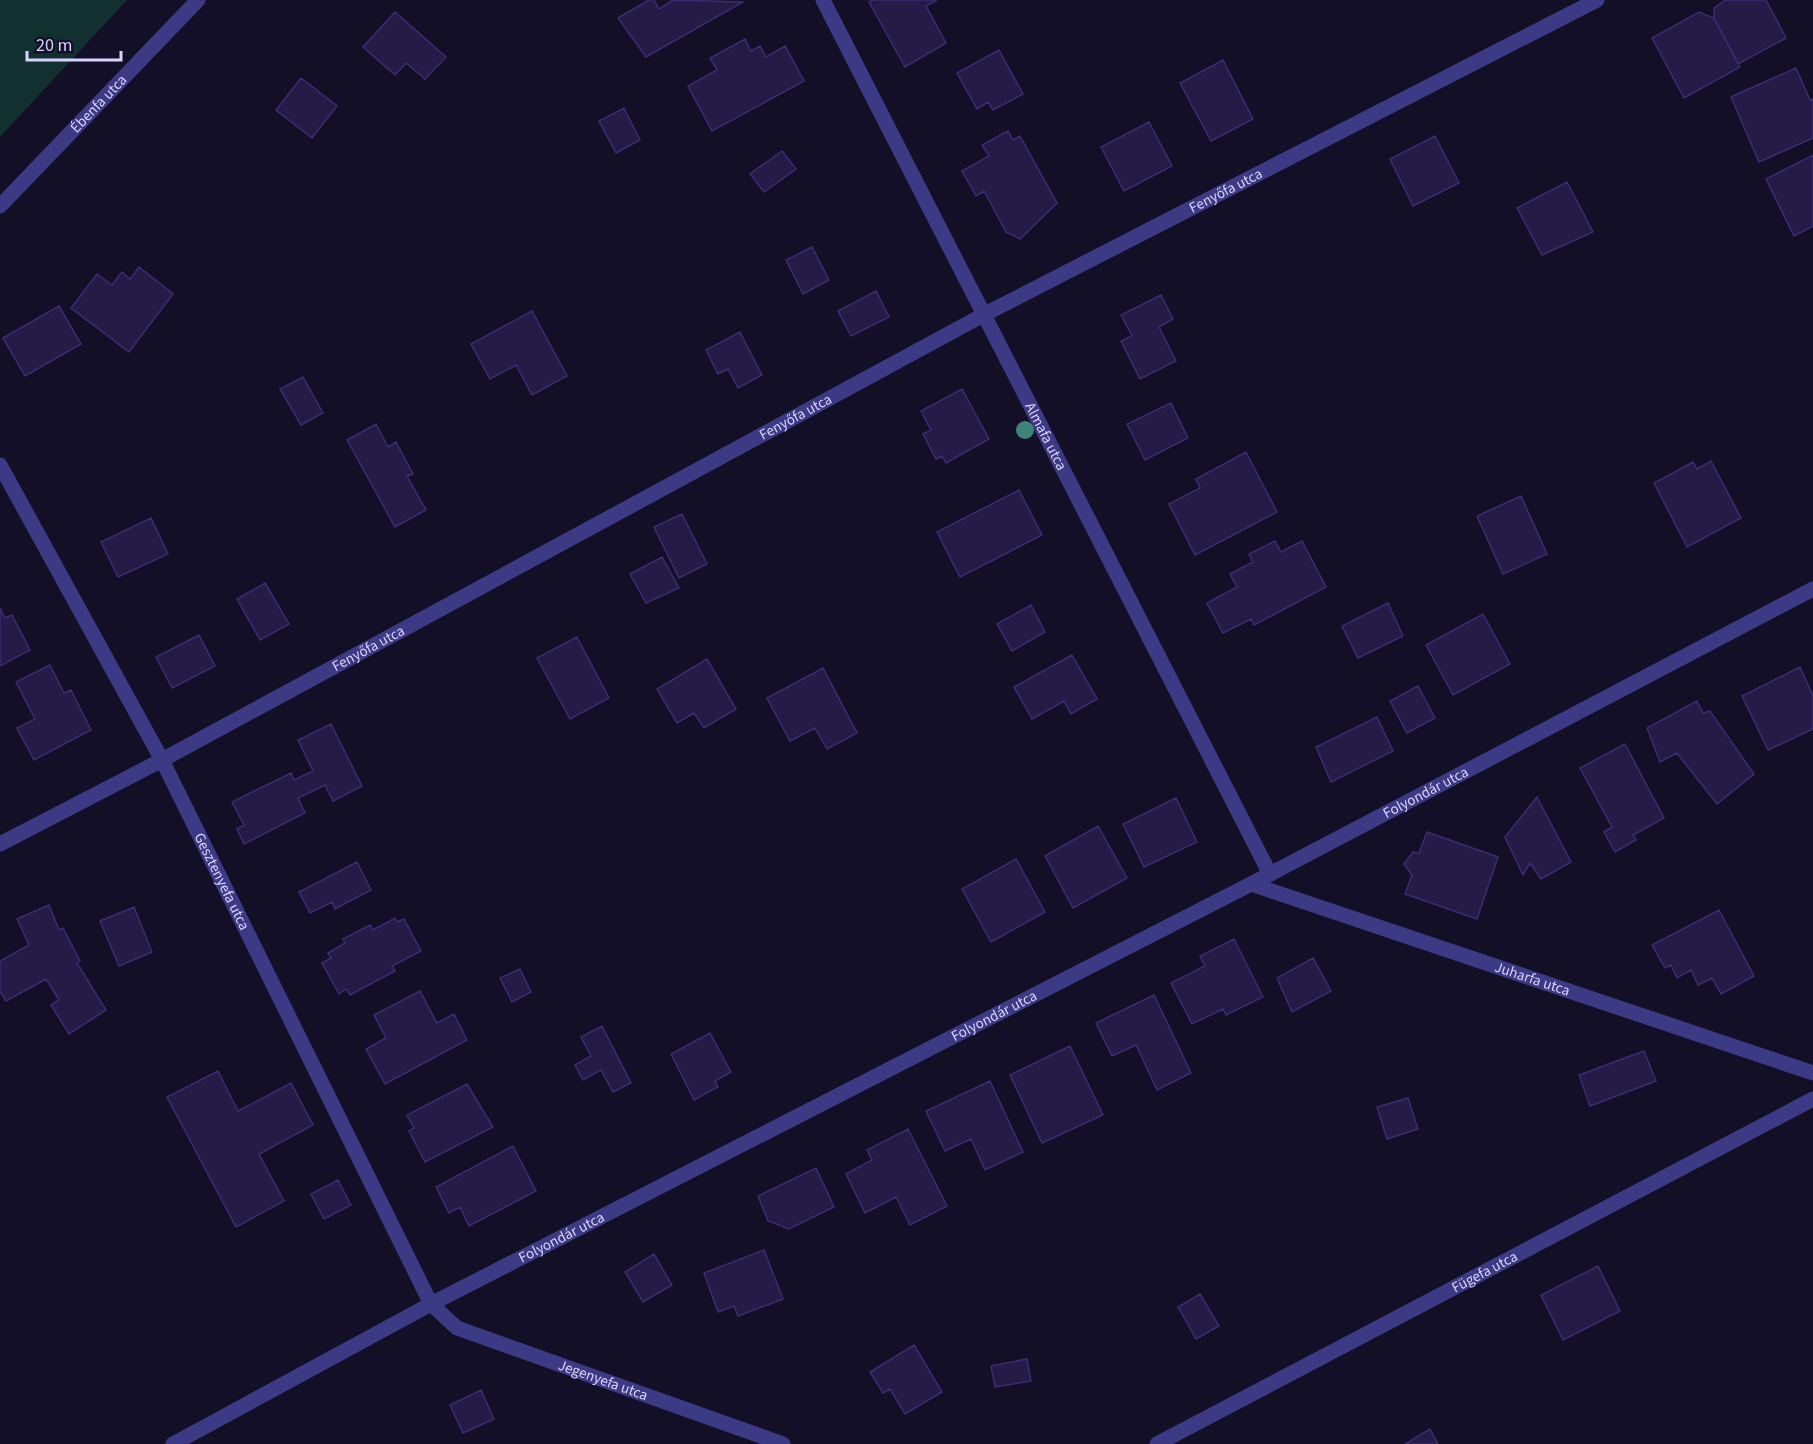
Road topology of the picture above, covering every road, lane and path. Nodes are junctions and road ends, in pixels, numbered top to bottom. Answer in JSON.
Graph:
{"nodes":[{"id":1,"x":198,"y":0,"type":"edge"},
{"id":2,"x":823,"y":0,"type":"edge"},
{"id":3,"x":1597,"y":0,"type":"edge"},
{"id":4,"x":0,"y":206,"type":"edge"},
{"id":5,"x":985,"y":314,"type":"junction"},
{"id":6,"x":0,"y":465,"type":"edge"},
{"id":7,"x":1813,"y":589,"type":"edge"},
{"id":8,"x":162,"y":760,"type":"junction"},
{"id":9,"x":0,"y":844,"type":"edge"},
{"id":10,"x":1270,"y":874,"type":"junction"},
{"id":11,"x":1251,"y":884,"type":"junction"},
{"id":12,"x":1813,"y":1073,"type":"edge"},
{"id":13,"x":1813,"y":1099,"type":"edge"},
{"id":14,"x":431,"y":1304,"type":"junction"},
{"id":15,"x":173,"y":1444,"type":"edge"},
{"id":16,"x":783,"y":1444,"type":"edge"},
{"id":17,"x":1156,"y":1444,"type":"edge"}],
"edges":[{"from":1,"to":4,"type":"street","name":"Ébenfa utca"},
{"from":2,"to":5,"type":"street","name":"Almafa utca"},
{"from":3,"to":5,"type":"street","name":"Fenyőfa utca"},
{"from":5,"to":8,"type":"street","name":"Fenyőfa utca"},
{"from":5,"to":10,"type":"street","name":"Almafa utca"},
{"from":6,"to":8,"type":"street","name":"Gesztenyefa utca"},
{"from":7,"to":10,"type":"street","name":"Folyondár utca"},
{"from":8,"to":9,"type":"street","name":"Fenyőfa utca"},
{"from":8,"to":14,"type":"street","name":"Gesztenyefa utca"},
{"from":10,"to":11,"type":"street","name":"Folyondár utca"},
{"from":11,"to":12,"type":"street","name":"Juharfa utca"},
{"from":11,"to":14,"type":"street","name":"Folyondár utca"},
{"from":13,"to":17,"type":"street","name":"Fügefa utca"},
{"from":14,"to":15,"type":"street","name":"Folyondár utca"},
{"from":14,"to":16,"type":"street","name":"Jegenyefa utca"}]}
